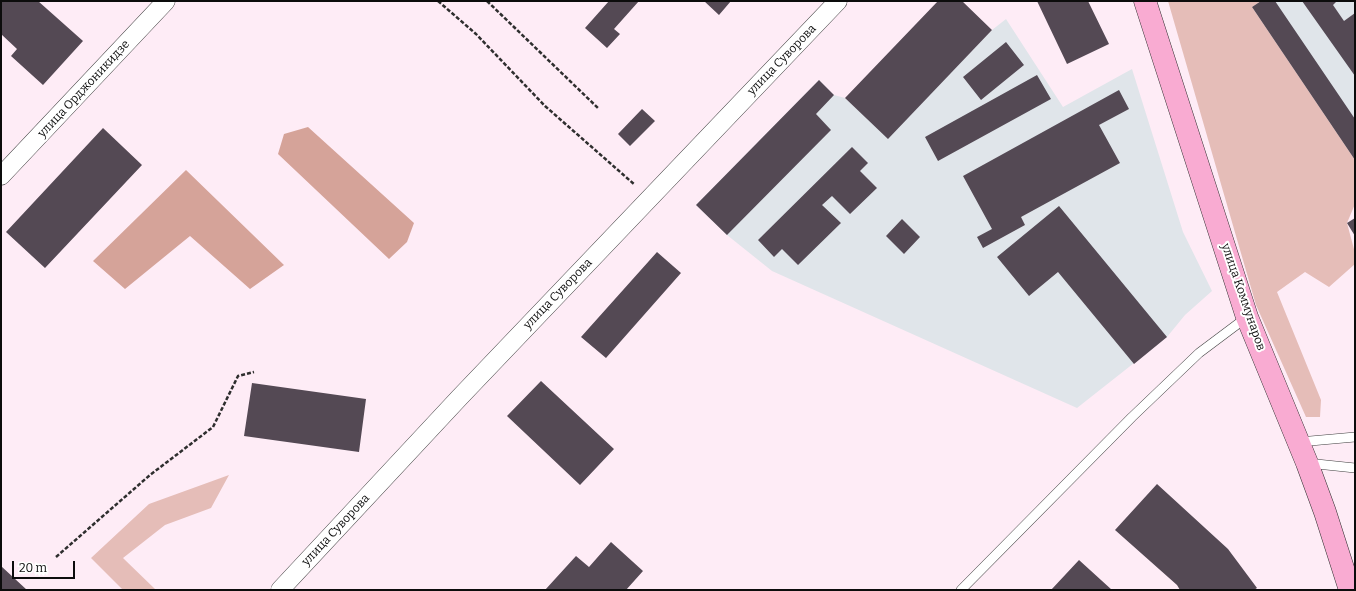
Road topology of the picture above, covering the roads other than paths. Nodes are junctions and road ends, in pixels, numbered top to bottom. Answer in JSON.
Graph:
{"nodes":[{"id":1,"x":166,"y":1,"type":"edge"},
{"id":2,"x":838,"y":1,"type":"edge"},
{"id":3,"x":1145,"y":1,"type":"edge"},
{"id":4,"x":1,"y":176,"type":"edge"},
{"id":5,"x":1247,"y":317,"type":"junction"},
{"id":6,"x":1355,"y":437,"type":"edge"},
{"id":7,"x":1299,"y":442,"type":"junction"},
{"id":8,"x":1307,"y":463,"type":"junction"},
{"id":9,"x":1355,"y":468,"type":"edge"},
{"id":10,"x":280,"y":590,"type":"edge"},
{"id":11,"x":961,"y":590,"type":"edge"},
{"id":12,"x":1350,"y":590,"type":"edge"}],
"edges":[{"from":1,"to":4,"type":"street","name":"улица Орджоникидзе"},
{"from":2,"to":10,"type":"street","name":"улица Суворова"},
{"from":3,"to":5,"type":"main road","name":"улица Коммунаров"},
{"from":5,"to":7,"type":"main road","name":"улица Коммунаров"},
{"from":5,"to":11,"type":"lane"},
{"from":6,"to":7,"type":"lane"},
{"from":7,"to":8,"type":"main road","name":"улица Коммунаров"},
{"from":8,"to":9,"type":"lane"},
{"from":8,"to":12,"type":"main road","name":"улица Коммунаров"}]}
